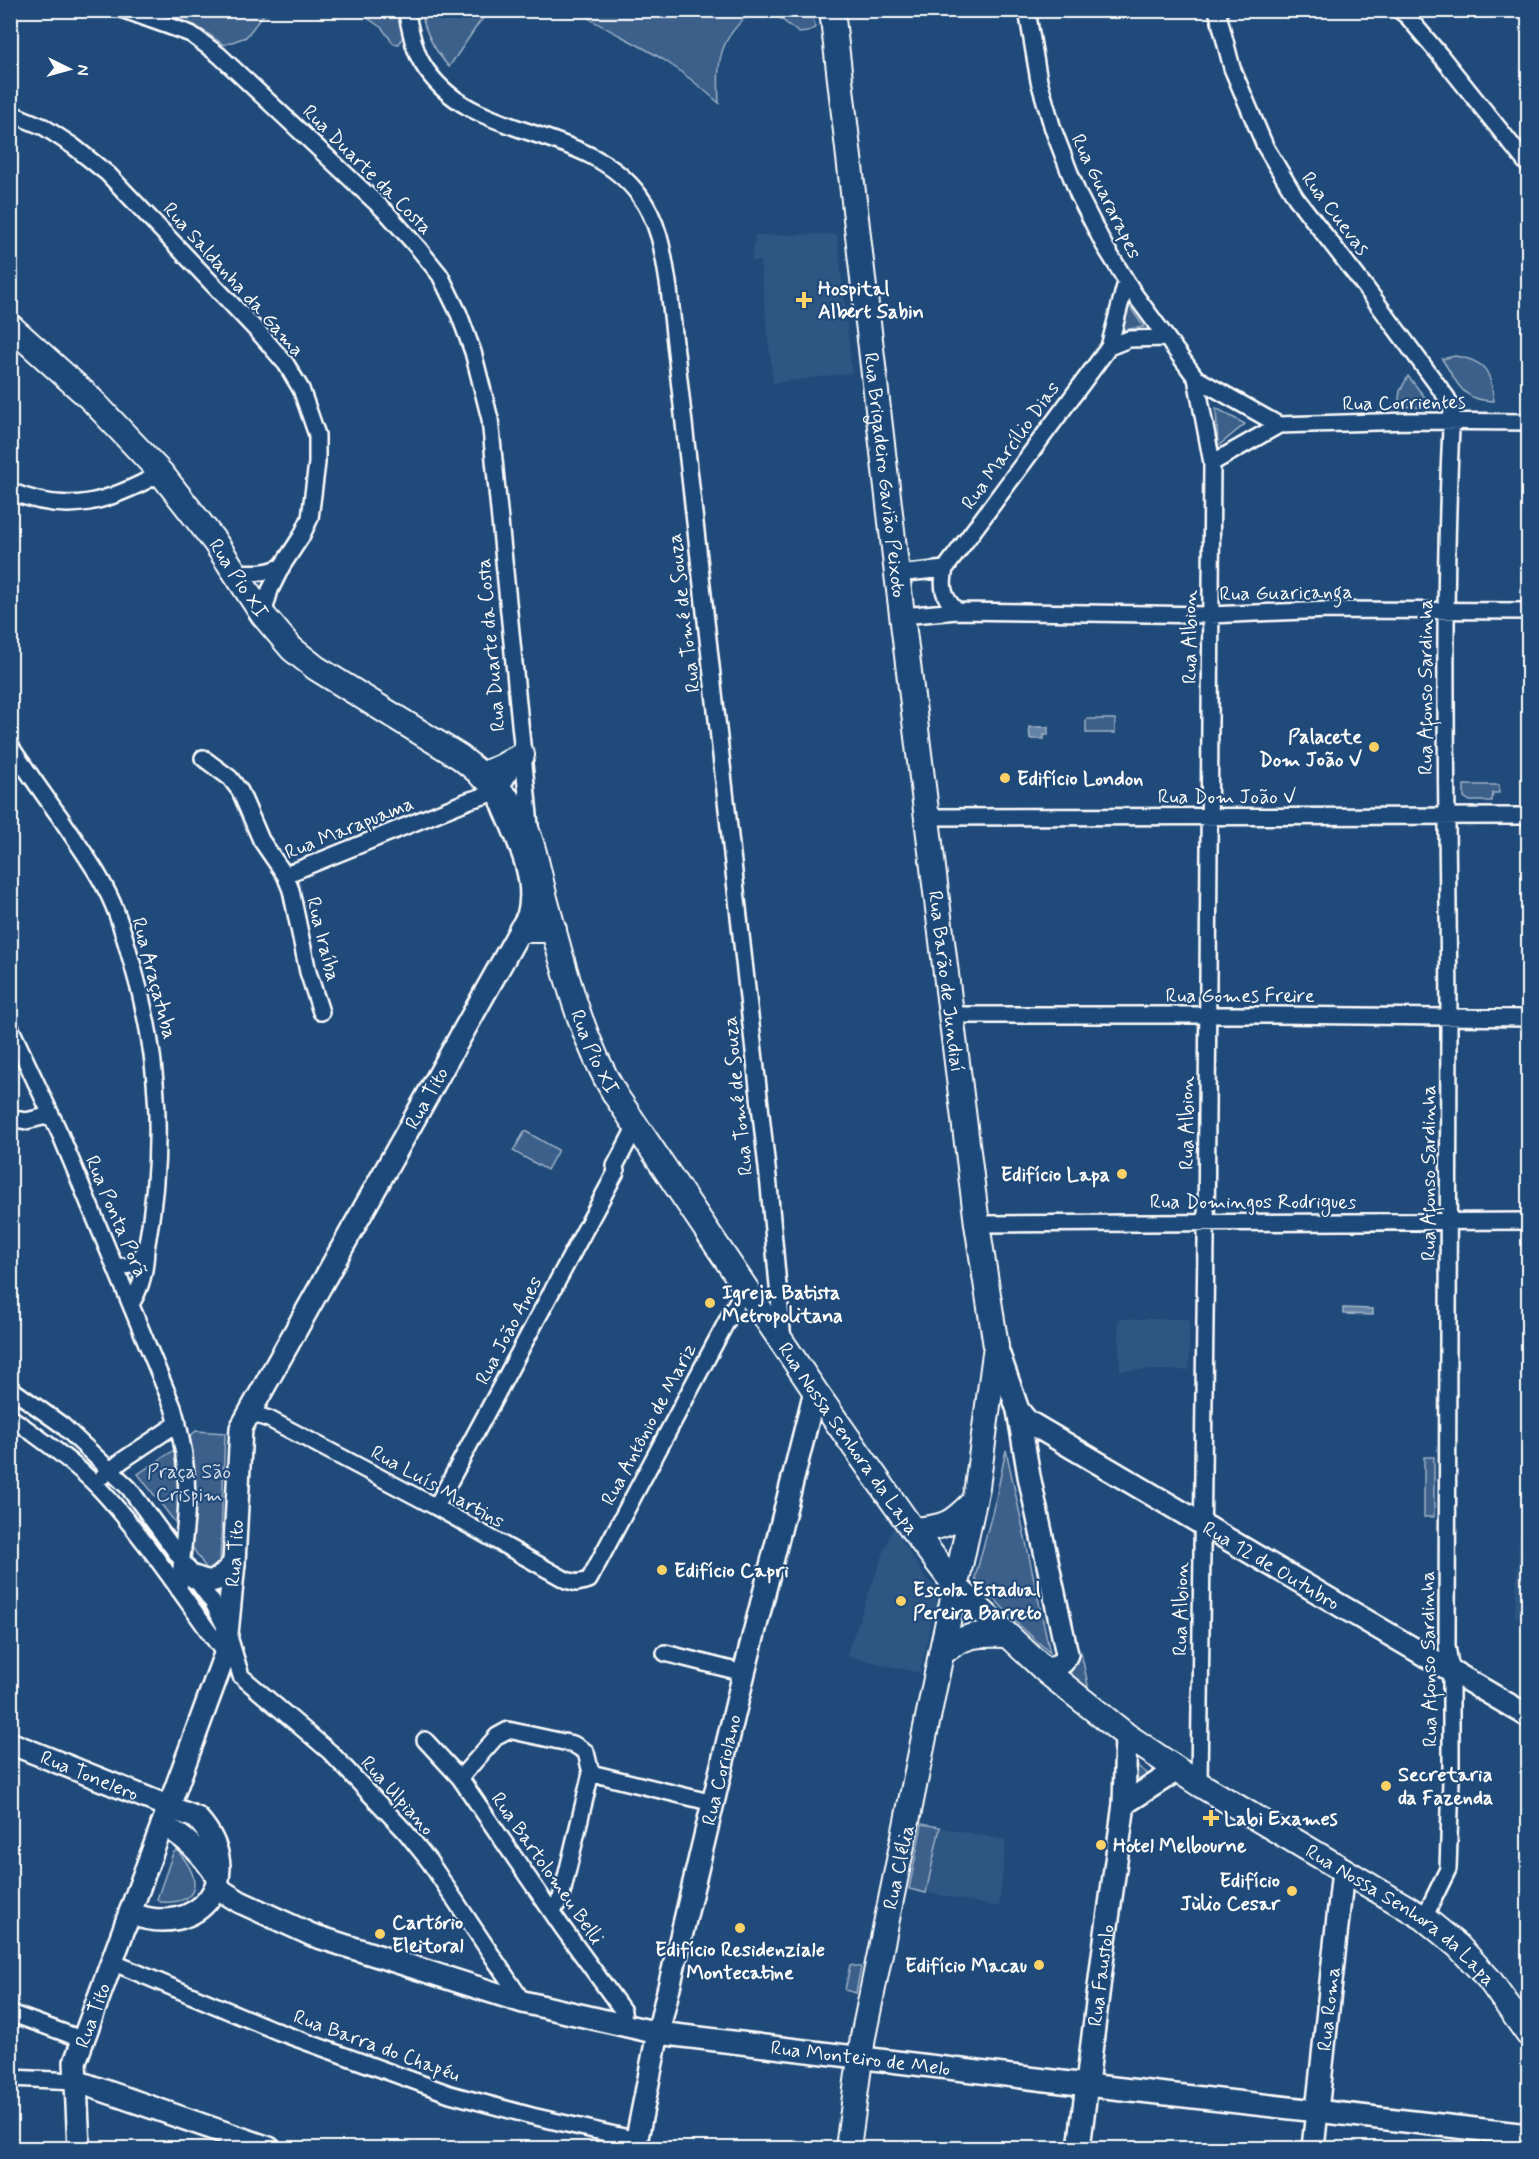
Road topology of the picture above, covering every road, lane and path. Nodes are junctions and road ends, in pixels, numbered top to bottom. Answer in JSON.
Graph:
{"nodes":[{"id":1,"x":124,"y":10,"type":"edge"},
{"id":2,"x":406,"y":10,"type":"edge"},
{"id":3,"x":832,"y":10,"type":"edge"},
{"id":4,"x":1027,"y":10,"type":"edge"},
{"id":5,"x":1217,"y":10,"type":"edge"},
{"id":6,"x":1399,"y":10,"type":"edge"},
{"id":7,"x":10,"y":113,"type":"edge"},
{"id":8,"x":1528,"y":165,"type":"edge"},
{"id":9,"x":1126,"y":282,"type":"junction"},
{"id":10,"x":10,"y":326,"type":"edge"},
{"id":11,"x":1166,"y":338,"type":"junction"},
{"id":12,"x":1109,"y":347,"type":"junction"},
{"id":13,"x":1196,"y":378,"type":"junction"},
{"id":14,"x":1451,"y":422,"type":"junction"},
{"id":15,"x":1528,"y":422,"type":"edge"},
{"id":16,"x":1279,"y":425,"type":"junction"},
{"id":17,"x":1212,"y":463,"type":"junction"},
{"id":18,"x":161,"y":473,"type":"junction"},
{"id":19,"x":10,"y":491,"type":"edge"},
{"id":20,"x":282,"y":566,"type":"junction"},
{"id":21,"x":945,"y":568,"type":"junction"},
{"id":22,"x":236,"y":572,"type":"junction"},
{"id":23,"x":897,"y":574,"type":"junction"},
{"id":24,"x":1528,"y":610,"type":"edge"},
{"id":25,"x":957,"y":611,"type":"junction"},
{"id":26,"x":1446,"y":611,"type":"junction"},
{"id":27,"x":263,"y":615,"type":"junction"},
{"id":28,"x":1210,"y":615,"type":"junction"},
{"id":29,"x":902,"y":616,"type":"junction"},
{"id":30,"x":10,"y":746,"type":"edge"},
{"id":31,"x":522,"y":755,"type":"junction"},
{"id":32,"x":203,"y":758,"type":"dead end"},
{"id":33,"x":481,"y":775,"type":"junction"},
{"id":34,"x":498,"y":792,"type":"junction"},
{"id":35,"x":1446,"y":816,"type":"junction"},
{"id":36,"x":1528,"y":816,"type":"edge"},
{"id":37,"x":926,"y":817,"type":"junction"},
{"id":38,"x":1209,"y":817,"type":"junction"},
{"id":39,"x":532,"y":846,"type":"junction"},
{"id":40,"x":285,"y":875,"type":"junction"},
{"id":41,"x":520,"y":930,"type":"junction"},
{"id":42,"x":554,"y":930,"type":"junction"},
{"id":43,"x":321,"y":1012,"type":"dead end"},
{"id":44,"x":951,"y":1015,"type":"junction"},
{"id":45,"x":1207,"y":1016,"type":"junction"},
{"id":46,"x":1449,"y":1018,"type":"junction"},
{"id":47,"x":1528,"y":1018,"type":"edge"},
{"id":48,"x":10,"y":1027,"type":"edge"},
{"id":49,"x":51,"y":1115,"type":"junction"},
{"id":50,"x":10,"y":1118,"type":"edge"},
{"id":51,"x":639,"y":1131,"type":"junction"},
{"id":52,"x":1528,"y":1221,"type":"edge"},
{"id":53,"x":1206,"y":1222,"type":"junction"},
{"id":54,"x":1449,"y":1222,"type":"junction"},
{"id":55,"x":977,"y":1224,"type":"junction"},
{"id":56,"x":146,"y":1250,"type":"junction"},
{"id":57,"x":115,"y":1266,"type":"junction"},
{"id":58,"x":745,"y":1287,"type":"junction"},
{"id":59,"x":131,"y":1304,"type":"junction"},
{"id":60,"x":784,"y":1345,"type":"junction"},
{"id":61,"x":996,"y":1346,"type":"junction"},
{"id":62,"x":815,"y":1391,"type":"junction"},
{"id":63,"x":12,"y":1392,"type":"edge"},
{"id":64,"x":1018,"y":1410,"type":"junction"},
{"id":65,"x":258,"y":1412,"type":"junction"},
{"id":66,"x":10,"y":1418,"type":"edge"},
{"id":67,"x":178,"y":1423,"type":"junction"},
{"id":68,"x":62,"y":1425,"type":"junction"},
{"id":69,"x":46,"y":1443,"type":"junction"},
{"id":70,"x":111,"y":1469,"type":"junction"},
{"id":71,"x":95,"y":1484,"type":"junction"},
{"id":72,"x":974,"y":1501,"type":"junction"},
{"id":73,"x":436,"y":1508,"type":"junction"},
{"id":74,"x":1203,"y":1524,"type":"junction"},
{"id":75,"x":913,"y":1530,"type":"junction"},
{"id":76,"x":181,"y":1559,"type":"junction"},
{"id":77,"x":234,"y":1563,"type":"junction"},
{"id":78,"x":589,"y":1581,"type":"joint"},
{"id":79,"x":187,"y":1584,"type":"junction"},
{"id":80,"x":957,"y":1588,"type":"junction"},
{"id":81,"x":228,"y":1633,"type":"junction"},
{"id":82,"x":1006,"y":1635,"type":"junction"},
{"id":83,"x":664,"y":1653,"type":"dead end"},
{"id":84,"x":225,"y":1654,"type":"junction"},
{"id":85,"x":941,"y":1654,"type":"junction"},
{"id":86,"x":1451,"y":1671,"type":"junction"},
{"id":87,"x":1047,"y":1672,"type":"junction"},
{"id":88,"x":744,"y":1673,"type":"junction"},
{"id":89,"x":248,"y":1682,"type":"junction"},
{"id":90,"x":213,"y":1685,"type":"junction"},
{"id":91,"x":1528,"y":1716,"type":"edge"},
{"id":92,"x":1126,"y":1735,"type":"junction"},
{"id":93,"x":425,"y":1740,"type":"dead end"},
{"id":94,"x":10,"y":1743,"type":"edge"},
{"id":95,"x":1177,"y":1770,"type":"junction"},
{"id":96,"x":591,"y":1773,"type":"junction"},
{"id":97,"x":460,"y":1778,"type":"junction"},
{"id":98,"x":1199,"y":1784,"type":"junction"},
{"id":99,"x":713,"y":1803,"type":"junction"},
{"id":100,"x":1124,"y":1804,"type":"junction"},
{"id":101,"x":165,"y":1816,"type":"junction"},
{"id":102,"x":1343,"y":1871,"type":"junction"},
{"id":103,"x":218,"y":1883,"type":"junction"},
{"id":104,"x":130,"y":1912,"type":"junction"},
{"id":105,"x":552,"y":1912,"type":"junction"},
{"id":106,"x":1425,"y":1918,"type":"junction"},
{"id":107,"x":112,"y":1962,"type":"junction"},
{"id":108,"x":523,"y":2002,"type":"junction"},
{"id":109,"x":10,"y":2013,"type":"edge"},
{"id":110,"x":624,"y":2026,"type":"junction"},
{"id":111,"x":658,"y":2033,"type":"junction"},
{"id":112,"x":1528,"y":2034,"type":"edge"},
{"id":113,"x":84,"y":2040,"type":"junction"},
{"id":114,"x":860,"y":2056,"type":"junction"},
{"id":115,"x":10,"y":2078,"type":"edge"},
{"id":116,"x":76,"y":2081,"type":"junction"},
{"id":117,"x":1087,"y":2085,"type":"junction"},
{"id":118,"x":1318,"y":2112,"type":"junction"},
{"id":119,"x":1528,"y":2135,"type":"edge"},
{"id":120,"x":636,"y":2144,"type":"edge"},
{"id":121,"x":79,"y":2148,"type":"edge"},
{"id":122,"x":269,"y":2148,"type":"edge"},
{"id":123,"x":848,"y":2148,"type":"edge"},
{"id":124,"x":1079,"y":2148,"type":"edge"},
{"id":125,"x":1313,"y":2148,"type":"edge"}],
"edges":[{"from":1,"to":31,"type":"street","name":"Rua Duarte da Costa"},
{"from":2,"to":60,"type":"street","name":"Rua Tomé de Souza"},
{"from":3,"to":23,"type":"main road","name":"Rua Brigadeiro Gavião Peixoto"},
{"from":4,"to":9,"type":"street","name":"Rua Guararapes"},
{"from":5,"to":14,"type":"street","name":"Rua Cuevas"},
{"from":6,"to":8,"type":"street"},
{"from":7,"to":20,"type":"street","name":"Rua Saldanha da Gama"},
{"from":9,"to":11,"type":"street","name":"Rua Guararapes"},
{"from":9,"to":12,"type":"street","name":"Rua Marcílio Dias"},
{"from":10,"to":18,"type":"main road","name":"Rua Pio XI"},
{"from":11,"to":12,"type":"street"},
{"from":11,"to":13,"type":"street","name":"Rua Guararapes"},
{"from":12,"to":21,"type":"street","name":"Rua Marcílio Dias"},
{"from":13,"to":16,"type":"street"},
{"from":13,"to":17,"type":"street","name":"Rua Albion"},
{"from":14,"to":15,"type":"street","name":"Rua Corrientes"},
{"from":14,"to":16,"type":"street","name":"Rua Corrientes"},
{"from":14,"to":26,"type":"street","name":"Rua Afonso Sardinha"},
{"from":16,"to":17,"type":"street"},
{"from":17,"to":28,"type":"street","name":"Rua Albion"},
{"from":18,"to":19,"type":"street"},
{"from":18,"to":22,"type":"main road","name":"Rua Pio XI"},
{"from":20,"to":22,"type":"street"},
{"from":20,"to":27,"type":"street","name":"Rua Saldanha da Gama"},
{"from":21,"to":23,"type":"street"},
{"from":21,"to":25,"type":"street"},
{"from":22,"to":27,"type":"main road","name":"Rua Pio XI"},
{"from":23,"to":29,"type":"main road","name":"Rua Brigadeiro Gavião Peixoto"},
{"from":24,"to":26,"type":"street","name":"Rua Guaricanga"},
{"from":25,"to":28,"type":"street","name":"Rua Guaricanga"},
{"from":25,"to":29,"type":"street","name":"Rua Guaricanga"},
{"from":26,"to":28,"type":"street","name":"Rua Guaricanga"},
{"from":26,"to":35,"type":"street","name":"Rua Afonso Sardinha"},
{"from":27,"to":33,"type":"main road","name":"Rua Pio XI"},
{"from":28,"to":38,"type":"street","name":"Rua Albion"},
{"from":29,"to":37,"type":"main road","name":"Rua Barão de Jundiaí"},
{"from":30,"to":56,"type":"street","name":"Rua Araçatuba"},
{"from":31,"to":33,"type":"main road"},
{"from":31,"to":34,"type":"street","name":"Rua Duarte da Costa"},
{"from":31,"to":39,"type":"street","name":"Rua Duarte da Costa"},
{"from":32,"to":40,"type":"street","name":"Rua Marapuama"},
{"from":33,"to":34,"type":"main road","name":"Rua Pio XI"},
{"from":34,"to":39,"type":"main road","name":"Rua Pio XI"},
{"from":34,"to":40,"type":"street","name":"Rua Marapuama"},
{"from":34,"to":41,"type":"street","name":"Rua Pio XI"},
{"from":35,"to":36,"type":"street","name":"Rua Dom João V"},
{"from":35,"to":38,"type":"street","name":"Rua Dom João V"},
{"from":35,"to":46,"type":"street","name":"Rua Afonso Sardinha"},
{"from":37,"to":38,"type":"street","name":"Rua Dom João V"},
{"from":37,"to":44,"type":"main road","name":"Rua Barão de Jundiaí"},
{"from":38,"to":45,"type":"street","name":"Rua Albion"},
{"from":39,"to":42,"type":"main road","name":"Rua Pio XI"},
{"from":40,"to":43,"type":"street","name":"Rua Iraíba"},
{"from":41,"to":42,"type":"main road"},
{"from":41,"to":65,"type":"street","name":"Rua Tito"},
{"from":42,"to":51,"type":"main road","name":"Rua Pio XI"},
{"from":44,"to":45,"type":"street","name":"Rua Gomes Freire"},
{"from":44,"to":55,"type":"main road","name":"Rua Barão de Jundiaí"},
{"from":45,"to":46,"type":"street","name":"Rua Gomes Freire"},
{"from":45,"to":53,"type":"street","name":"Rua Albion"},
{"from":46,"to":47,"type":"street","name":"Rua Gomes Freire"},
{"from":46,"to":54,"type":"street","name":"Rua Afonso Sardinha"},
{"from":48,"to":49,"type":"street","name":"Rua Ponta Porã"},
{"from":49,"to":50,"type":"street"},
{"from":49,"to":57,"type":"street","name":"Rua Ponta Porã"},
{"from":51,"to":58,"type":"main road","name":"Rua Pio XI"},
{"from":51,"to":73,"type":"street","name":"Rua João Anes"},
{"from":52,"to":54,"type":"street","name":"Rua Domingos Rodrigues"},
{"from":53,"to":54,"type":"street","name":"Rua Domingos Rodrigues"},
{"from":53,"to":55,"type":"street","name":"Rua Domingos Rodrigues"},
{"from":53,"to":74,"type":"street","name":"Rua Albion"},
{"from":54,"to":86,"type":"street","name":"Rua Afonso Sardinha"},
{"from":55,"to":61,"type":"main road","name":"Rua Barão de Jundiaí"},
{"from":56,"to":57,"type":"street"},
{"from":56,"to":59,"type":"street","name":"Rua Araçatuba"},
{"from":57,"to":59,"type":"street","name":"Rua Ponta Porã"},
{"from":58,"to":60,"type":"main road","name":"Rua Nossa Senhora da Lapa"},
{"from":58,"to":78,"type":"street","name":"Rua Antônio de Mariz"},
{"from":59,"to":67,"type":"street","name":"Rua Ponta Porã"},
{"from":60,"to":62,"type":"main road","name":"Rua Nossa Senhora da Lapa"},
{"from":61,"to":64,"type":"street"},
{"from":61,"to":72,"type":"main road","name":"Rua Barão de Jundiaí"},
{"from":62,"to":75,"type":"main road","name":"Rua Nossa Senhora da Lapa"},
{"from":62,"to":88,"type":"street","name":"Rua Coriolano"},
{"from":63,"to":68,"type":"street"},
{"from":64,"to":74,"type":"street","name":"Rua 12 de Outubro"},
{"from":64,"to":87,"type":"street"},
{"from":65,"to":73,"type":"street","name":"Rua Luís Martins"},
{"from":65,"to":77,"type":"street","name":"Rua Tito"},
{"from":66,"to":69,"type":"street"},
{"from":67,"to":70,"type":"street"},
{"from":67,"to":76,"type":"street"},
{"from":68,"to":69,"type":"street"},
{"from":68,"to":70,"type":"street"},
{"from":69,"to":71,"type":"street"},
{"from":70,"to":71,"type":"street"},
{"from":70,"to":76,"type":"street"},
{"from":71,"to":79,"type":"street"},
{"from":72,"to":75,"type":"main road"},
{"from":72,"to":80,"type":"main road","name":"Rua Clélia"},
{"from":73,"to":78,"type":"street","name":"Rua Luís Martins"},
{"from":74,"to":86,"type":"street","name":"Rua 12 de Outubro"},
{"from":74,"to":98,"type":"street","name":"Rua Albion"},
{"from":75,"to":80,"type":"main road","name":"Rua Nossa Senhora da Lapa"},
{"from":76,"to":79,"type":"street"},
{"from":77,"to":79,"type":"street"},
{"from":77,"to":81,"type":"street","name":"Rua Tito"},
{"from":79,"to":81,"type":"street"},
{"from":79,"to":84,"type":"street"},
{"from":80,"to":82,"type":"main road","name":"Rua Nossa Senhora da Lapa"},
{"from":80,"to":85,"type":"main road","name":"Rua Clélia"},
{"from":81,"to":84,"type":"street","name":"Rua Tito"},
{"from":81,"to":89,"type":"street","name":"Rua Ulpiano"},
{"from":82,"to":85,"type":"main road"},
{"from":82,"to":87,"type":"main road","name":"Rua Nossa Senhora da Lapa"},
{"from":83,"to":88,"type":"street"},
{"from":84,"to":90,"type":"street","name":"Rua Tito"},
{"from":85,"to":114,"type":"main road","name":"Rua Clélia"},
{"from":86,"to":91,"type":"street","name":"Rua 12 de Outubro"},
{"from":86,"to":106,"type":"street","name":"Rua Afonso Sardinha"},
{"from":87,"to":92,"type":"main road","name":"Rua Nossa Senhora da Lapa"},
{"from":88,"to":99,"type":"street","name":"Rua Coriolano"},
{"from":89,"to":90,"type":"street"},
{"from":89,"to":108,"type":"street","name":"Rua Ulpiano"},
{"from":90,"to":101,"type":"street","name":"Rua Tito"},
{"from":92,"to":95,"type":"main road","name":"Rua Nossa Senhora da Lapa"},
{"from":92,"to":100,"type":"street","name":"Rua Faustolo"},
{"from":93,"to":97,"type":"street","name":"Rua Bartolomeu Belli"},
{"from":94,"to":101,"type":"street","name":"Rua Tonelero"},
{"from":95,"to":98,"type":"main road","name":"Rua Nossa Senhora da Lapa"},
{"from":95,"to":100,"type":"street"},
{"from":96,"to":97,"type":"street"},
{"from":96,"to":99,"type":"street"},
{"from":96,"to":105,"type":"street"},
{"from":97,"to":105,"type":"street","name":"Rua Bartolomeu Belli"},
{"from":98,"to":102,"type":"main road","name":"Rua Nossa Senhora da Lapa"},
{"from":99,"to":111,"type":"street","name":"Rua Coriolano"},
{"from":100,"to":117,"type":"street","name":"Rua Faustolo"},
{"from":101,"to":103,"type":"street","name":"Rua Tonelero"},
{"from":101,"to":104,"type":"street","name":"Rua Tito"},
{"from":102,"to":106,"type":"main road","name":"Rua Nossa Senhora da Lapa"},
{"from":102,"to":118,"type":"street","name":"Rua Roma"},
{"from":103,"to":104,"type":"street"},
{"from":103,"to":108,"type":"street","name":"Rua Monteiro de Melo"},
{"from":104,"to":107,"type":"street","name":"Rua Tito"},
{"from":105,"to":110,"type":"street","name":"Rua Bartolomeu Belli"},
{"from":106,"to":112,"type":"main road","name":"Rua Nossa Senhora da Lapa"},
{"from":107,"to":113,"type":"street","name":"Rua Tito"},
{"from":107,"to":120,"type":"street","name":"Rua Barra do Chapéu"},
{"from":108,"to":110,"type":"street","name":"Rua Monteiro de Melo"},
{"from":109,"to":113,"type":"street"},
{"from":110,"to":111,"type":"street","name":"Rua Monteiro de Melo"},
{"from":111,"to":114,"type":"street","name":"Rua Monteiro de Melo"},
{"from":111,"to":120,"type":"street","name":"Rua Coriolano"},
{"from":113,"to":116,"type":"street","name":"Rua Tito"},
{"from":114,"to":117,"type":"street","name":"Rua Monteiro de Melo"},
{"from":114,"to":123,"type":"main road","name":"Rua Clélia"},
{"from":115,"to":116,"type":"street"},
{"from":116,"to":121,"type":"street","name":"Rua Tito"},
{"from":116,"to":122,"type":"street"},
{"from":117,"to":118,"type":"street","name":"Rua Monteiro de Melo"},
{"from":117,"to":124,"type":"street","name":"Rua Faustolo"},
{"from":118,"to":119,"type":"street","name":"Rua Monteiro de Melo"},
{"from":118,"to":125,"type":"street","name":"Rua Roma"}]}
